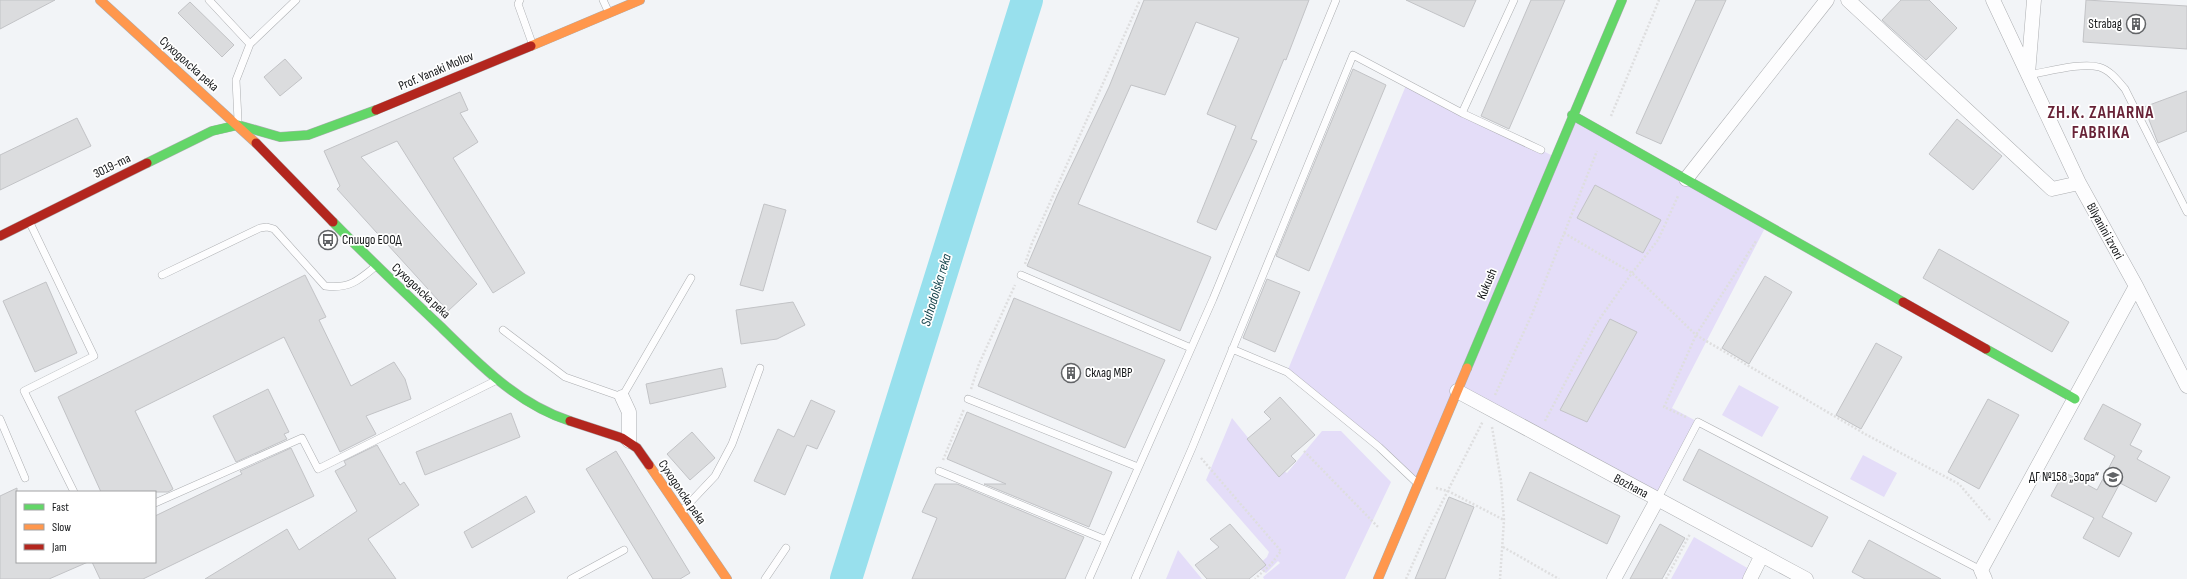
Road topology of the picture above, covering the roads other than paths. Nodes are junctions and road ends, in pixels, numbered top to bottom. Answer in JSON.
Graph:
{"nodes":[{"id":1,"x":100,"y":0,"type":"edge"},
{"id":2,"x":209,"y":0,"type":"edge"},
{"id":3,"x":296,"y":0,"type":"edge"},
{"id":4,"x":520,"y":0,"type":"edge"},
{"id":5,"x":603,"y":0,"type":"edge"},
{"id":6,"x":640,"y":0,"type":"edge"},
{"id":7,"x":1336,"y":0,"type":"edge"},
{"id":8,"x":1514,"y":0,"type":"edge"},
{"id":9,"x":1622,"y":0,"type":"edge"},
{"id":10,"x":1827,"y":0,"type":"edge"},
{"id":11,"x":1848,"y":0,"type":"edge"},
{"id":12,"x":1993,"y":0,"type":"edge"},
{"id":13,"x":2001,"y":0,"type":"edge"},
{"id":14,"x":2034,"y":0,"type":"edge"},
{"id":15,"x":609,"y":13,"type":"junction"},
{"id":16,"x":2002,"y":19,"type":"junction"},
{"id":17,"x":250,"y":44,"type":"junction"},
{"id":18,"x":533,"y":45,"type":"junction"},
{"id":19,"x":2028,"y":74,"type":"junction"},
{"id":20,"x":1462,"y":113,"type":"junction"},
{"id":21,"x":1572,"y":115,"type":"junction"},
{"id":22,"x":238,"y":125,"type":"junction"},
{"id":23,"x":1541,"y":150,"type":"dead end"},
{"id":24,"x":1686,"y":179,"type":"junction"},
{"id":25,"x":2079,"y":183,"type":"junction"},
{"id":26,"x":2187,"y":212,"type":"edge"},
{"id":27,"x":29,"y":222,"type":"junction"},
{"id":28,"x":0,"y":236,"type":"edge"},
{"id":29,"x":376,"y":266,"type":"junction"},
{"id":30,"x":162,"y":275,"type":"dead end"},
{"id":31,"x":1021,"y":275,"type":"road end"},
{"id":32,"x":691,"y":278,"type":"dead end"},
{"id":33,"x":2136,"y":286,"type":"junction"},
{"id":34,"x":503,"y":330,"type":"dead end"},
{"id":35,"x":1191,"y":348,"type":"junction"},
{"id":36,"x":1232,"y":349,"type":"junction"},
{"id":37,"x":760,"y":368,"type":"dead end"},
{"id":38,"x":497,"y":380,"type":"junction"},
{"id":39,"x":2187,"y":386,"type":"edge"},
{"id":40,"x":1457,"y":391,"type":"junction"},
{"id":41,"x":622,"y":397,"type":"junction"},
{"id":42,"x":968,"y":398,"type":"road end"},
{"id":43,"x":2075,"y":399,"type":"junction"},
{"id":44,"x":0,"y":419,"type":"edge"},
{"id":45,"x":629,"y":442,"type":"junction"},
{"id":46,"x":1138,"y":467,"type":"junction"},
{"id":47,"x":938,"y":471,"type":"road end"},
{"id":48,"x":25,"y":478,"type":"dead end"},
{"id":49,"x":1418,"y":483,"type":"junction"},
{"id":50,"x":74,"y":491,"type":"edge"},
{"id":51,"x":1657,"y":500,"type":"junction"},
{"id":52,"x":156,"y":503,"type":"edge"},
{"id":53,"x":680,"y":513,"type":"junction"},
{"id":54,"x":1106,"y":540,"type":"junction"},
{"id":55,"x":786,"y":548,"type":"dead end"},
{"id":56,"x":624,"y":550,"type":"dead end"},
{"id":57,"x":1762,"y":556,"type":"junction"},
{"id":58,"x":1983,"y":574,"type":"edge"},
{"id":59,"x":723,"y":578,"type":"edge"},
{"id":60,"x":571,"y":579,"type":"edge"},
{"id":61,"x":765,"y":579,"type":"edge"},
{"id":62,"x":1089,"y":579,"type":"edge"},
{"id":63,"x":1135,"y":579,"type":"edge"},
{"id":64,"x":1378,"y":579,"type":"edge"},
{"id":65,"x":1614,"y":579,"type":"edge"},
{"id":66,"x":1750,"y":579,"type":"edge"},
{"id":67,"x":1806,"y":579,"type":"edge"}],
"edges":[{"from":1,"to":22,"type":"street","name":"Суходолска река"},
{"from":2,"to":17,"type":"lane"},
{"from":3,"to":17,"type":"lane"},
{"from":4,"to":18,"type":"lane"},
{"from":5,"to":15,"type":"lane"},
{"from":6,"to":15,"type":"street","name":"Prof. Yanaki Mollov"},
{"from":7,"to":35,"type":"lane"},
{"from":8,"to":20,"type":"lane"},
{"from":9,"to":21,"type":"street","name":"Kukush"},
{"from":10,"to":24,"type":"street"},
{"from":11,"to":25,"type":"street"},
{"from":12,"to":16,"type":"street","name":"Bilyanini izvori"},
{"from":13,"to":16,"type":"street","name":"Bilyanini izvori"},
{"from":14,"to":19,"type":"street","name":"Bilyanini izvori"},
{"from":15,"to":18,"type":"street","name":"Prof. Yanaki Mollov"},
{"from":16,"to":19,"type":"street","name":"Bilyanini izvori"},
{"from":17,"to":22,"type":"lane"},
{"from":18,"to":22,"type":"street","name":"Prof. Yanaki Mollov"},
{"from":19,"to":25,"type":"street","name":"Bilyanini izvori"},
{"from":19,"to":26,"type":"lane"},
{"from":20,"to":23,"type":"lane"},
{"from":20,"to":36,"type":"lane"},
{"from":21,"to":24,"type":"street"},
{"from":21,"to":40,"type":"street","name":"Kukush"},
{"from":22,"to":27,"type":"street","name":"3019-та"},
{"from":22,"to":29,"type":"street","name":"Суходолска река"},
{"from":24,"to":43,"type":"street"},
{"from":25,"to":33,"type":"street","name":"Bilyanini izvori"},
{"from":27,"to":28,"type":"street","name":"3019-та"},
{"from":27,"to":50,"type":"lane"},
{"from":29,"to":30,"type":"lane"},
{"from":29,"to":38,"type":"street","name":"Суходолска река"},
{"from":31,"to":35,"type":"lane"},
{"from":32,"to":41,"type":"lane"},
{"from":33,"to":39,"type":"street","name":"Bilyanini izvori"},
{"from":33,"to":43,"type":"street"},
{"from":34,"to":41,"type":"lane"},
{"from":35,"to":46,"type":"lane"},
{"from":36,"to":49,"type":"lane"},
{"from":36,"to":63,"type":"lane"},
{"from":37,"to":53,"type":"lane"},
{"from":38,"to":45,"type":"street","name":"Суходолска река"},
{"from":38,"to":52,"type":"lane"},
{"from":40,"to":49,"type":"street","name":"Kukush"},
{"from":40,"to":51,"type":"street","name":"Bozhana"},
{"from":41,"to":45,"type":"street"},
{"from":42,"to":46,"type":"lane"},
{"from":43,"to":58,"type":"street"},
{"from":44,"to":48,"type":"lane"},
{"from":45,"to":53,"type":"street","name":"Суходолска река"},
{"from":46,"to":54,"type":"lane"},
{"from":47,"to":54,"type":"lane"},
{"from":49,"to":64,"type":"street","name":"Kukush"},
{"from":51,"to":57,"type":"street","name":"Bozhana"},
{"from":51,"to":58,"type":"lane"},
{"from":51,"to":65,"type":"street"},
{"from":53,"to":59,"type":"street","name":"Суходолска река"},
{"from":54,"to":62,"type":"lane"},
{"from":55,"to":61,"type":"lane"},
{"from":56,"to":60,"type":"lane"},
{"from":57,"to":66,"type":"street"},
{"from":57,"to":67,"type":"street","name":"Bozhana"}]}
